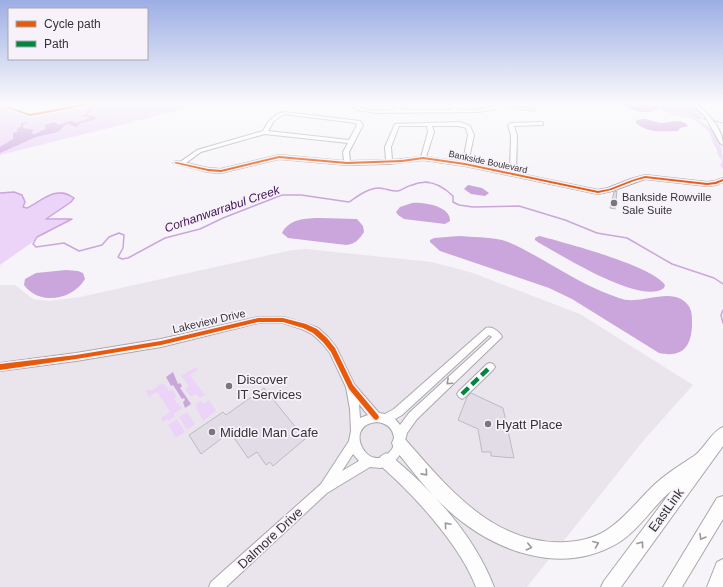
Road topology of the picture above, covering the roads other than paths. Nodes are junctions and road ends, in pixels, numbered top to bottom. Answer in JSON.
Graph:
{"nodes":[{"id":1,"x":357,"y":130,"type":"edge"},
{"id":2,"x":395,"y":130,"type":"edge"},
{"id":3,"x":431,"y":130,"type":"edge"},
{"id":4,"x":469,"y":130,"type":"edge"},
{"id":5,"x":513,"y":130,"type":"edge"},
{"id":6,"x":716,"y":130,"type":"edge"},
{"id":7,"x":265,"y":132,"type":"joint"},
{"id":8,"x":351,"y":142,"type":"junction"},
{"id":9,"x":723,"y":143,"type":"edge"},
{"id":10,"x":423,"y":158,"type":"junction"},
{"id":11,"x":389,"y":162,"type":"junction"},
{"id":12,"x":347,"y":163,"type":"junction"},
{"id":13,"x":465,"y":164,"type":"junction"},
{"id":14,"x":513,"y":174,"type":"junction"},
{"id":15,"x":723,"y":180,"type":"edge"},
{"id":16,"x":458,"y":358,"type":"junction"},
{"id":17,"x":466,"y":366,"type":"junction"},
{"id":18,"x":490,"y":366,"type":"dead end"},
{"id":19,"x":0,"y":367,"type":"edge"},
{"id":20,"x":351,"y":387,"type":"junction"},
{"id":21,"x":462,"y":394,"type":"dead end"},
{"id":22,"x":380,"y":418,"type":"junction"},
{"id":23,"x":723,"y":434,"type":"edge"},
{"id":24,"x":354,"y":438,"type":"junction"},
{"id":25,"x":399,"y":441,"type":"junction"},
{"id":26,"x":707,"y":456,"type":"junction"},
{"id":27,"x":378,"y":461,"type":"junction"},
{"id":28,"x":323,"y":489,"type":"junction"},
{"id":29,"x":723,"y":504,"type":"edge"},
{"id":30,"x":723,"y":568,"type":"edge"},
{"id":31,"x":216,"y":587,"type":"edge"},
{"id":32,"x":485,"y":587,"type":"edge"},
{"id":33,"x":610,"y":587,"type":"edge"},
{"id":34,"x":672,"y":587,"type":"edge"},
{"id":35,"x":716,"y":587,"type":"edge"}],
"edges":[{"from":1,"to":8,"type":"street"},
{"from":2,"to":11,"type":"street"},
{"from":3,"to":10,"type":"street"},
{"from":4,"to":13,"type":"street"},
{"from":5,"to":14,"type":"street"},
{"from":6,"to":9,"type":"street"},
{"from":7,"to":8,"type":"street"},
{"from":7,"to":12,"type":"street","name":"Bankside Boulevard"},
{"from":8,"to":12,"type":"street"},
{"from":10,"to":11,"type":"street","name":"Bankside Boulevard"},
{"from":10,"to":13,"type":"street","name":"Bankside Boulevard"},
{"from":11,"to":12,"type":"street","name":"Bankside Boulevard"},
{"from":13,"to":14,"type":"street","name":"Bankside Boulevard"},
{"from":14,"to":15,"type":"street","name":"Bankside Boulevard"},
{"from":16,"to":17,"type":"street"},
{"from":16,"to":17,"type":"street"},
{"from":16,"to":22,"type":"street"},
{"from":17,"to":25,"type":"street","one_way":true},
{"from":18,"to":21,"type":"street"},
{"from":19,"to":20,"type":"street","name":"Lakeview Drive"},
{"from":20,"to":22,"type":"street","name":"Lakeview Drive"},
{"from":20,"to":24,"type":"street","name":"Lakeview Drive"},
{"from":22,"to":24,"type":"street"},
{"from":22,"to":25,"type":"street"},
{"from":23,"to":26,"type":"highway","name":"EastLink"},
{"from":24,"to":27,"type":"street"},
{"from":24,"to":28,"type":"street","name":"Dalmore Drive"},
{"from":25,"to":26,"type":"highway","one_way":true},
{"from":25,"to":27,"type":"street"},
{"from":33,"to":26,"type":"highway","name":"EastLink","one_way":true},
{"from":27,"to":28,"type":"street","name":"Dalmore Drive"},
{"from":32,"to":27,"type":"highway","one_way":true},
{"from":28,"to":31,"type":"street","name":"Dalmore Drive"},
{"from":29,"to":34,"type":"highway","one_way":true},
{"from":30,"to":35,"type":"highway"}]}
